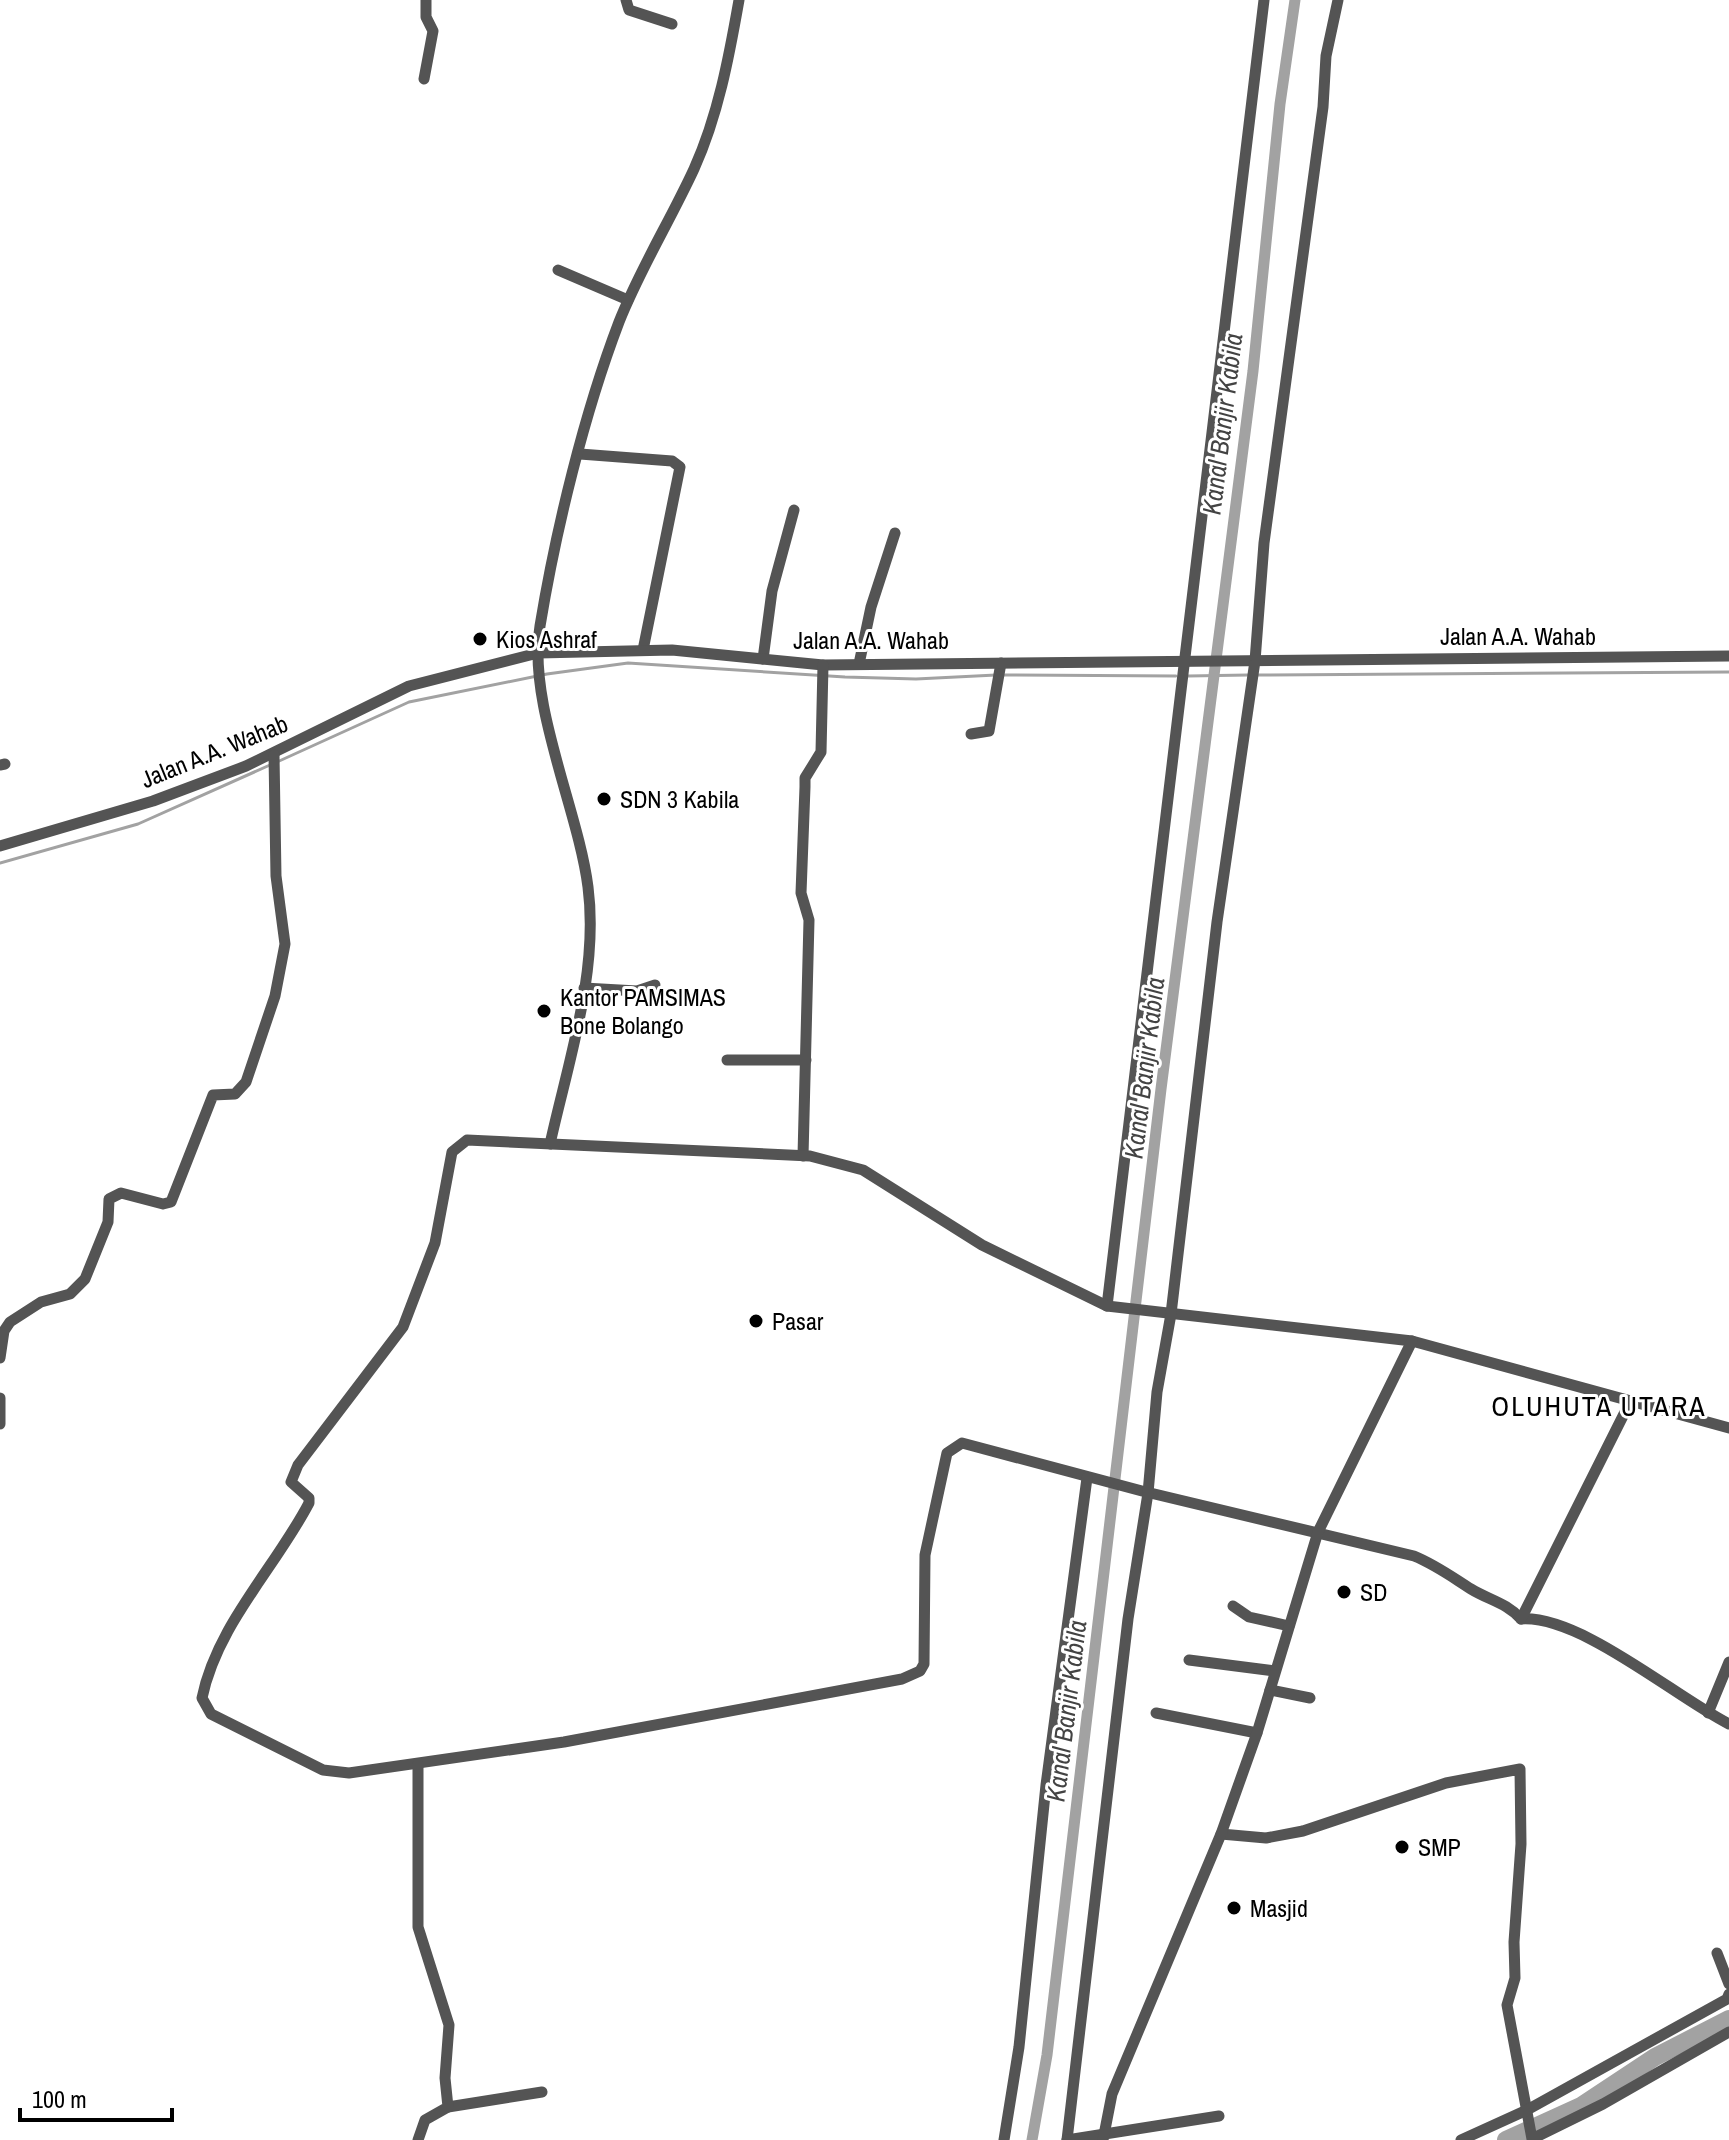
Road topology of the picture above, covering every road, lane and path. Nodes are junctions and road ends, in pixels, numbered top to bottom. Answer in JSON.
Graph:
{"nodes":[{"id":1,"x":426,"y":0,"type":"edge"},
{"id":2,"x":626,"y":0,"type":"edge"},
{"id":3,"x":739,"y":0,"type":"edge"},
{"id":4,"x":1264,"y":0,"type":"edge"},
{"id":5,"x":1338,"y":0,"type":"edge"},
{"id":6,"x":672,"y":24,"type":"dead end"},
{"id":7,"x":424,"y":79,"type":"dead end"},
{"id":8,"x":558,"y":270,"type":"dead end"},
{"id":9,"x":628,"y":300,"type":"junction"},
{"id":10,"x":580,"y":454,"type":"junction"},
{"id":11,"x":794,"y":510,"type":"dead end"},
{"id":12,"x":895,"y":533,"type":"dead end"},
{"id":13,"x":643,"y":650,"type":"junction"},
{"id":14,"x":1729,"y":656,"type":"edge"},
{"id":15,"x":539,"y":659,"type":"junction"},
{"id":16,"x":763,"y":659,"type":"junction"},
{"id":17,"x":1187,"y":660,"type":"junction"},
{"id":18,"x":1250,"y":660,"type":"junction"},
{"id":19,"x":859,"y":664,"type":"junction"},
{"id":20,"x":999,"y":671,"type":"junction"},
{"id":21,"x":822,"y":672,"type":"junction"},
{"id":22,"x":971,"y":734,"type":"dead end"},
{"id":23,"x":274,"y":761,"type":"junction"},
{"id":24,"x":0,"y":846,"type":"edge"},
{"id":25,"x":655,"y":985,"type":"dead end"},
{"id":26,"x":584,"y":988,"type":"junction"},
{"id":27,"x":727,"y":1060,"type":"dead end"},
{"id":28,"x":806,"y":1060,"type":"junction"},
{"id":29,"x":550,"y":1144,"type":"junction"},
{"id":30,"x":803,"y":1156,"type":"junction"},
{"id":31,"x":1112,"y":1306,"type":"junction"},
{"id":32,"x":1167,"y":1314,"type":"junction"},
{"id":33,"x":1412,"y":1341,"type":"junction"},
{"id":34,"x":0,"y":1358,"type":"edge"},
{"id":35,"x":0,"y":1398,"type":"edge"},
{"id":36,"x":1630,"y":1402,"type":"junction"},
{"id":37,"x":0,"y":1424,"type":"edge"},
{"id":38,"x":1729,"y":1428,"type":"edge"},
{"id":39,"x":1093,"y":1479,"type":"junction"},
{"id":40,"x":1145,"y":1492,"type":"junction"},
{"id":41,"x":1318,"y":1532,"type":"junction"},
{"id":42,"x":1233,"y":1606,"type":"dead end"},
{"id":43,"x":1521,"y":1619,"type":"junction"},
{"id":44,"x":1289,"y":1626,"type":"junction"},
{"id":45,"x":1189,"y":1660,"type":"dead end"},
{"id":46,"x":1729,"y":1662,"type":"edge"},
{"id":47,"x":1275,"y":1671,"type":"junction"},
{"id":48,"x":1270,"y":1690,"type":"junction"},
{"id":49,"x":1310,"y":1698,"type":"dead end"},
{"id":50,"x":1156,"y":1713,"type":"dead end"},
{"id":51,"x":1708,"y":1713,"type":"junction"},
{"id":52,"x":1729,"y":1724,"type":"edge"},
{"id":53,"x":1257,"y":1733,"type":"junction"},
{"id":54,"x":418,"y":1764,"type":"junction"},
{"id":55,"x":1221,"y":1834,"type":"junction"},
{"id":56,"x":1717,"y":1953,"type":"dead end"},
{"id":57,"x":1729,"y":1984,"type":"edge"},
{"id":58,"x":1729,"y":1994,"type":"edge"},
{"id":59,"x":1729,"y":2032,"type":"edge"},
{"id":60,"x":542,"y":2092,"type":"dead end"},
{"id":61,"x":448,"y":2107,"type":"junction"},
{"id":62,"x":1528,"y":2114,"type":"junction"},
{"id":63,"x":1219,"y":2116,"type":"dead end"},
{"id":64,"x":1530,"y":2137,"type":"edge"},
{"id":65,"x":1103,"y":2138,"type":"edge"},
{"id":66,"x":418,"y":2140,"type":"edge"},
{"id":67,"x":1004,"y":2140,"type":"edge"},
{"id":68,"x":1067,"y":2140,"type":"edge"},
{"id":69,"x":1461,"y":2140,"type":"edge"}],
"edges":[{"from":1,"to":7,"type":"street"},
{"from":2,"to":6,"type":"street"},
{"from":3,"to":9,"type":"street"},
{"from":4,"to":17,"type":"street"},
{"from":5,"to":18,"type":"street"},
{"from":8,"to":9,"type":"street"},
{"from":9,"to":10,"type":"street"},
{"from":10,"to":13,"type":"street"},
{"from":10,"to":15,"type":"street"},
{"from":11,"to":16,"type":"street"},
{"from":12,"to":19,"type":"street"},
{"from":13,"to":15,"type":"street","name":"Jalan A.A. Wahab"},
{"from":13,"to":16,"type":"street","name":"Jalan A.A. Wahab"},
{"from":14,"to":18,"type":"street","name":"Jalan A.A. Wahab"},
{"from":15,"to":23,"type":"street","name":"Jalan A.A. Wahab"},
{"from":15,"to":26,"type":"street"},
{"from":16,"to":21,"type":"street","name":"Jalan A.A. Wahab"},
{"from":17,"to":18,"type":"street","name":"Jalan A.A. Wahab"},
{"from":17,"to":20,"type":"street","name":"Jalan A.A. Wahab"},
{"from":17,"to":31,"type":"street"},
{"from":18,"to":32,"type":"street"},
{"from":19,"to":20,"type":"street","name":"Jalan A.A. Wahab"},
{"from":19,"to":21,"type":"street","name":"Jalan A.A. Wahab"},
{"from":20,"to":22,"type":"street"},
{"from":21,"to":28,"type":"street"},
{"from":23,"to":24,"type":"street","name":"Jalan A.A. Wahab"},
{"from":23,"to":34,"type":"street"},
{"from":25,"to":26,"type":"street"},
{"from":26,"to":29,"type":"street"},
{"from":27,"to":28,"type":"street"},
{"from":28,"to":30,"type":"street"},
{"from":29,"to":30,"type":"street"},
{"from":29,"to":54,"type":"street"},
{"from":30,"to":31,"type":"street"},
{"from":31,"to":32,"type":"street"},
{"from":32,"to":33,"type":"street"},
{"from":32,"to":40,"type":"street"},
{"from":33,"to":36,"type":"street"},
{"from":33,"to":41,"type":"street"},
{"from":35,"to":37,"type":"street"},
{"from":36,"to":38,"type":"street"},
{"from":36,"to":43,"type":"street"},
{"from":39,"to":40,"type":"street"},
{"from":39,"to":54,"type":"street"},
{"from":39,"to":67,"type":"street"},
{"from":40,"to":41,"type":"street"},
{"from":40,"to":68,"type":"street"},
{"from":41,"to":43,"type":"street"},
{"from":41,"to":44,"type":"street"},
{"from":42,"to":44,"type":"street"},
{"from":43,"to":51,"type":"street"},
{"from":44,"to":47,"type":"street"},
{"from":45,"to":47,"type":"street"},
{"from":46,"to":51,"type":"street"},
{"from":47,"to":48,"type":"street"},
{"from":48,"to":49,"type":"street"},
{"from":48,"to":53,"type":"street"},
{"from":50,"to":53,"type":"street"},
{"from":51,"to":52,"type":"street"},
{"from":53,"to":55,"type":"street"},
{"from":54,"to":61,"type":"street"},
{"from":55,"to":62,"type":"street"},
{"from":55,"to":65,"type":"street"},
{"from":56,"to":57,"type":"street"},
{"from":58,"to":62,"type":"street"},
{"from":59,"to":64,"type":"street"},
{"from":60,"to":61,"type":"street"},
{"from":61,"to":66,"type":"street"},
{"from":62,"to":64,"type":"street"},
{"from":62,"to":69,"type":"street"},
{"from":63,"to":65,"type":"street"},
{"from":65,"to":68,"type":"street"}]}
